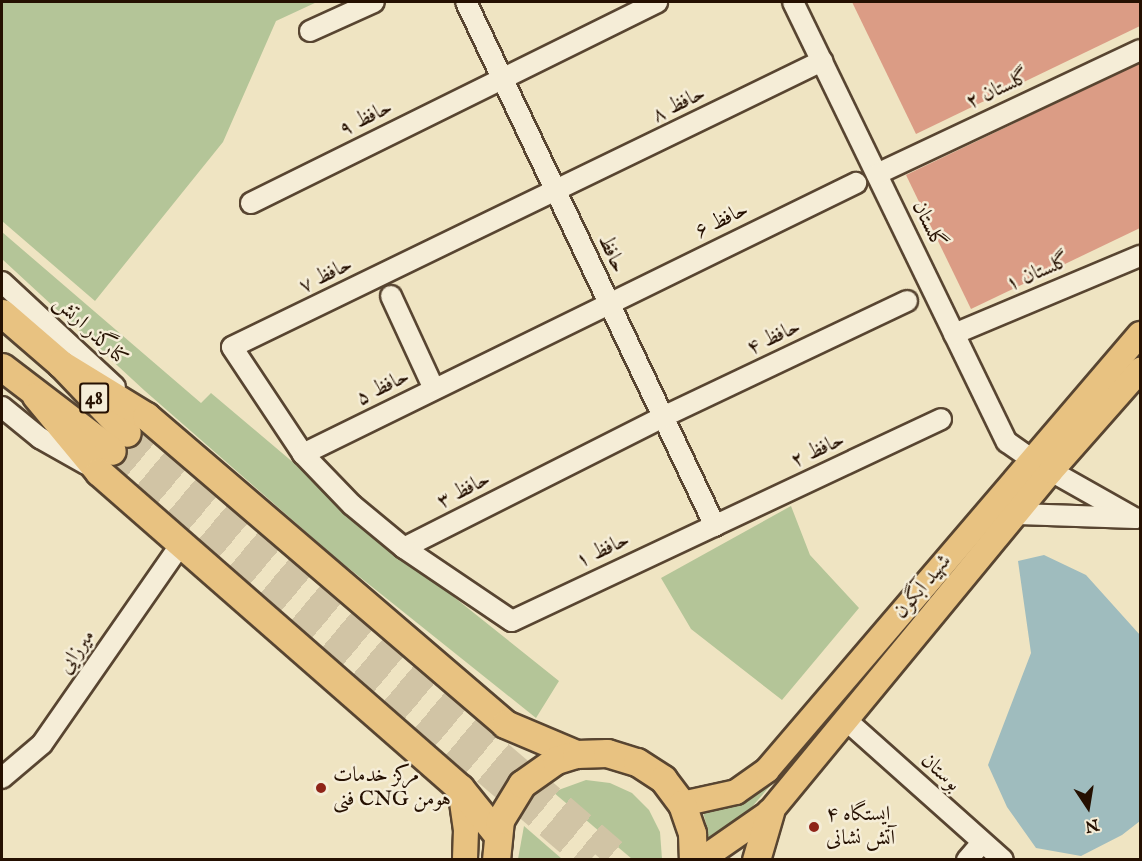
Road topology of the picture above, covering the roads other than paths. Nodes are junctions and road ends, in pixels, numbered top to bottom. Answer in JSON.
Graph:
{"nodes":[{"id":1,"x":374,"y":2,"type":"edge"},
{"id":2,"x":466,"y":2,"type":"edge"},
{"id":3,"x":657,"y":2,"type":"edge"},
{"id":4,"x":800,"y":4,"type":"edge"},
{"id":5,"x":310,"y":31,"type":"dead end"},
{"id":6,"x":1140,"y":50,"type":"edge"},
{"id":7,"x":822,"y":61,"type":"junction"},
{"id":8,"x":503,"y":79,"type":"junction"},
{"id":9,"x":877,"y":174,"type":"junction"},
{"id":10,"x":856,"y":183,"type":"dead end"},
{"id":11,"x":556,"y":192,"type":"junction"},
{"id":12,"x":251,"y":203,"type":"dead end"},
{"id":13,"x":1140,"y":256,"type":"edge"},
{"id":14,"x":2,"y":282,"type":"edge"},
{"id":15,"x":391,"y":296,"type":"dead end"},
{"id":16,"x":907,"y":301,"type":"dead end"},
{"id":17,"x":607,"y":303,"type":"junction"},
{"id":18,"x":2,"y":313,"type":"edge"},
{"id":19,"x":954,"y":334,"type":"junction"},
{"id":20,"x":1140,"y":334,"type":"edge"},
{"id":21,"x":2,"y":367,"type":"edge"},
{"id":22,"x":1140,"y":370,"type":"edge"},
{"id":23,"x":434,"y":389,"type":"junction"},
{"id":24,"x":2,"y":407,"type":"edge"},
{"id":25,"x":661,"y":418,"type":"junction"},
{"id":26,"x":941,"y":419,"type":"dead end"},
{"id":27,"x":121,"y":443,"type":"junction"},
{"id":28,"x":303,"y":454,"type":"junction"},
{"id":29,"x":1041,"y":465,"type":"junction"},
{"id":30,"x":1018,"y":514,"type":"junction"},
{"id":31,"x":1137,"y":520,"type":"edge"},
{"id":32,"x":715,"y":526,"type":"junction"},
{"id":33,"x":182,"y":544,"type":"junction"},
{"id":34,"x":404,"y":548,"type":"junction"},
{"id":35,"x":907,"y":605,"type":"junction"},
{"id":36,"x":928,"y":621,"type":"junction"},
{"id":37,"x":846,"y":720,"type":"junction"},
{"id":38,"x":576,"y":754,"type":"junction"},
{"id":39,"x":2,"y":778,"type":"edge"},
{"id":40,"x":460,"y":788,"type":"junction"},
{"id":41,"x":682,"y":804,"type":"junction"},
{"id":42,"x":770,"y":812,"type":"junction"},
{"id":43,"x":982,"y":843,"type":"junction"},
{"id":44,"x":492,"y":848,"type":"edge"},
{"id":45,"x":465,"y":860,"type":"edge"},
{"id":46,"x":693,"y":860,"type":"edge"},
{"id":47,"x":701,"y":860,"type":"edge"},
{"id":48,"x":756,"y":860,"type":"edge"},
{"id":49,"x":967,"y":860,"type":"edge"},
{"id":50,"x":1003,"y":860,"type":"edge"}],
"edges":[{"from":1,"to":5,"type":"street"},
{"from":2,"to":8,"type":"street","name":"حافظ"},
{"from":3,"to":8,"type":"street","name":"حافظ ۹"},
{"from":4,"to":7,"type":"street","name":"گلستان"},
{"from":6,"to":9,"type":"street","name":"گلستان ۲"},
{"from":7,"to":9,"type":"street","name":"گلستان"},
{"from":7,"to":11,"type":"street","name":"حافظ ۸"},
{"from":8,"to":11,"type":"street","name":"حافظ"},
{"from":8,"to":12,"type":"street","name":"حافظ ۹"},
{"from":9,"to":19,"type":"street","name":"گلستان"},
{"from":10,"to":17,"type":"street","name":"حافظ ۶"},
{"from":11,"to":17,"type":"street","name":"حافظ"},
{"from":11,"to":28,"type":"street","name":"حافظ ۷"},
{"from":13,"to":19,"type":"street","name":"گلستان ۱"},
{"from":14,"to":27,"type":"street","name":"کنارگذر ارتش"},
{"from":15,"to":23,"type":"street"},
{"from":16,"to":25,"type":"street","name":"حافظ ۴"},
{"from":17,"to":23,"type":"street","name":"حافظ ۵"},
{"from":17,"to":25,"type":"street","name":"حافظ"},
{"from":18,"to":27,"type":"highway","number":"48"},
{"from":19,"to":29,"type":"street","name":"گلستان"},
{"from":20,"to":29,"type":"main road","name":"شهید آبگون"},
{"from":21,"to":27,"type":"highway"},
{"from":22,"to":29,"type":"main road","name":"شهید آبگون"},
{"from":23,"to":28,"type":"street","name":"حافظ ۵"},
{"from":24,"to":27,"type":"street"},
{"from":25,"to":32,"type":"street","name":"حافظ"},
{"from":25,"to":34,"type":"street","name":"حافظ ۳"},
{"from":26,"to":32,"type":"street","name":"حافظ ۲"},
{"from":27,"to":33,"type":"highway"},
{"from":27,"to":38,"type":"highway"},
{"from":28,"to":34,"type":"street"},
{"from":29,"to":30,"type":"main road","name":"شهید آبگون"},
{"from":29,"to":31,"type":"street","name":"گلستان"},
{"from":29,"to":35,"type":"main road","name":"شهید آبگون"},
{"from":30,"to":31,"type":"street"},
{"from":30,"to":36,"type":"main road","name":"شهید آبگون"},
{"from":32,"to":34,"type":"street","name":"حافظ ۱"},
{"from":33,"to":39,"type":"street","name":"میرزایی"},
{"from":33,"to":40,"type":"highway"},
{"from":35,"to":36,"type":"main road"},
{"from":35,"to":41,"type":"main road","name":"شهید آبگون"},
{"from":36,"to":37,"type":"main road","name":"شهید آبگون"},
{"from":37,"to":42,"type":"main road","name":"شهید آبگون"},
{"from":37,"to":43,"type":"street","name":"بوستان"},
{"from":38,"to":41,"type":"highway"},
{"from":38,"to":44,"type":"highway"},
{"from":40,"to":44,"type":"highway"},
{"from":40,"to":45,"type":"main road"},
{"from":41,"to":46,"type":"highway"},
{"from":42,"to":47,"type":"main road","name":"شهید آبگون"},
{"from":42,"to":48,"type":"highway"},
{"from":43,"to":49,"type":"street"},
{"from":43,"to":50,"type":"street","name":"بوستان"}]}
